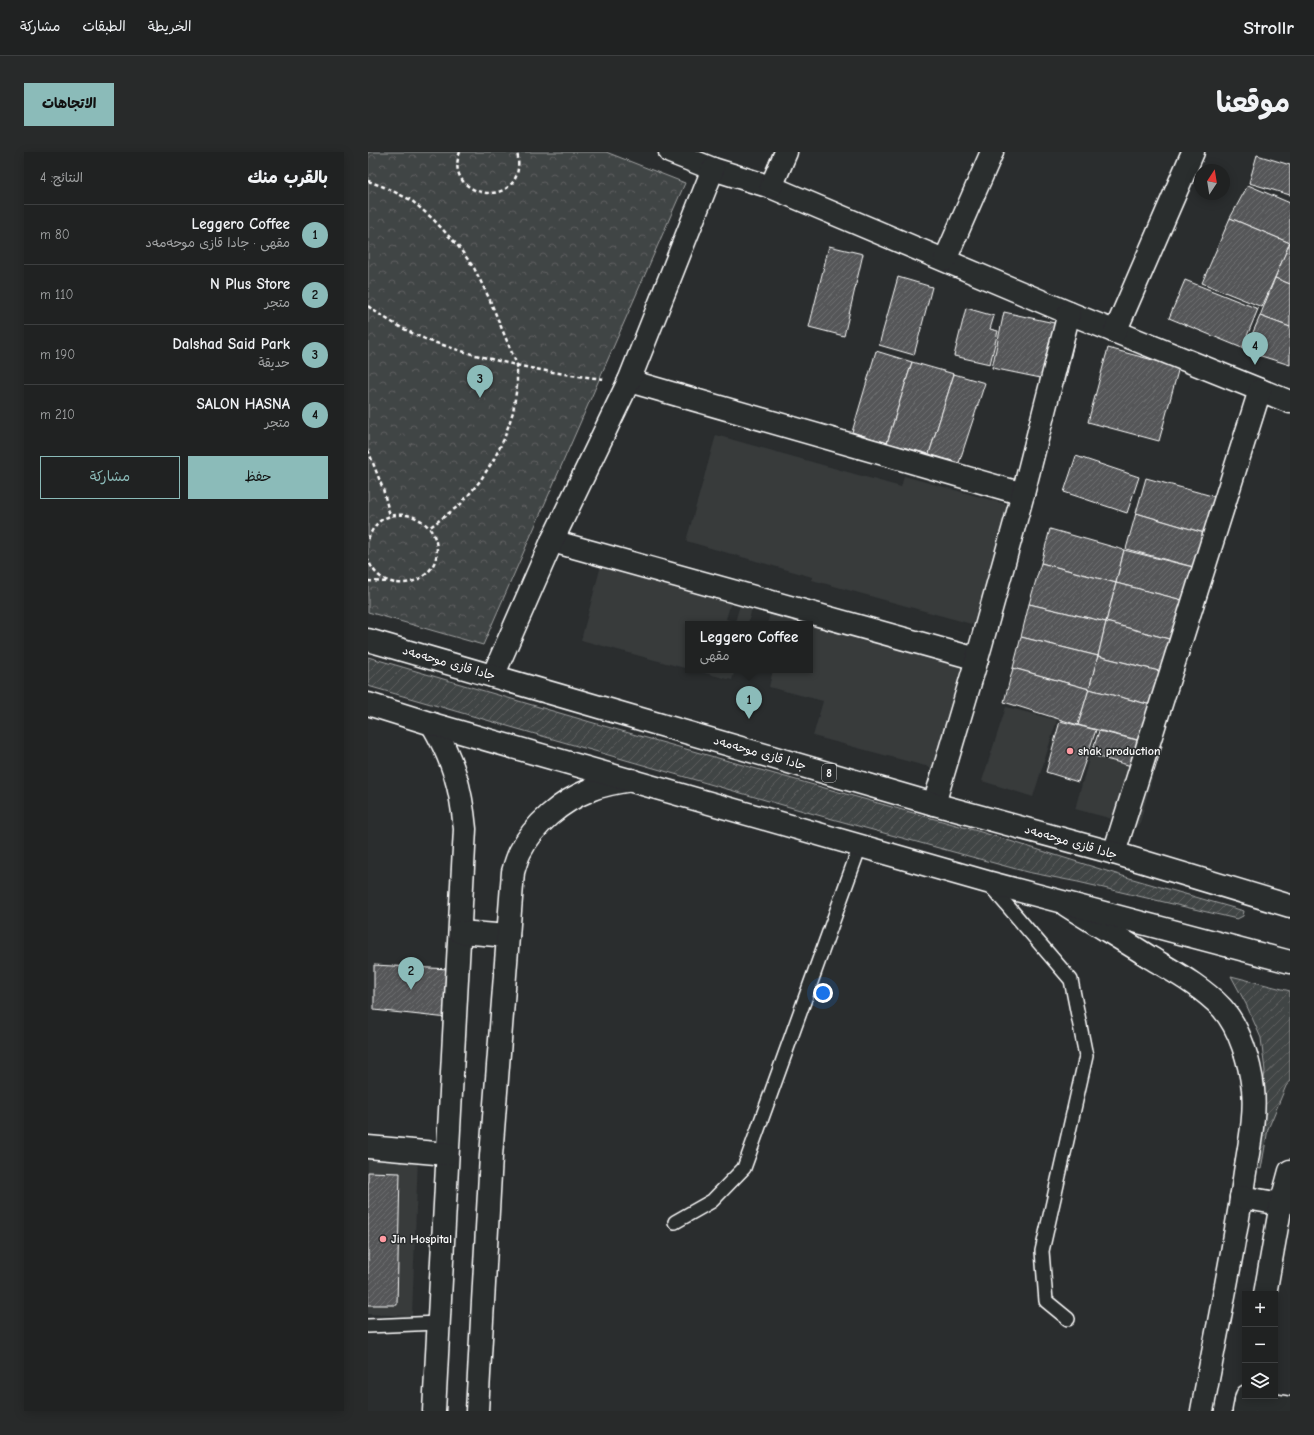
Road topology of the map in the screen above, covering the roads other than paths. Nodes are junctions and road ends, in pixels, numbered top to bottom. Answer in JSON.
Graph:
{"nodes":[{"id":1,"x":670,"y":152,"type":"edge"},
{"id":2,"x":786,"y":152,"type":"edge"},
{"id":3,"x":992,"y":152,"type":"edge"},
{"id":4,"x":1194,"y":152,"type":"edge"},
{"id":5,"x":713,"y":169,"type":"junction"},
{"id":6,"x":771,"y":188,"type":"junction"},
{"id":7,"x":944,"y":260,"type":"junction"},
{"id":8,"x":1069,"y":312,"type":"junction"},
{"id":9,"x":1115,"y":332,"type":"junction"},
{"id":10,"x":629,"y":381,"type":"junction"},
{"id":11,"x":1260,"y":390,"type":"junction"},
{"id":12,"x":1290,"y":402,"type":"edge"},
{"id":13,"x":1023,"y":494,"type":"junction"},
{"id":14,"x":552,"y":541,"type":"junction"},
{"id":15,"x":368,"y":640,"type":"edge"},
{"id":16,"x":977,"y":659,"type":"junction"},
{"id":17,"x":493,"y":676,"type":"junction"},
{"id":18,"x":368,"y":704,"type":"edge"},
{"id":19,"x":432,"y":724,"type":"junction"},
{"id":20,"x":632,"y":780,"type":"junction"},
{"id":21,"x":934,"y":804,"type":"junction"},
{"id":22,"x":860,"y":846,"type":"junction"},
{"id":23,"x":1114,"y":853,"type":"junction"},
{"id":24,"x":987,"y":882,"type":"junction"},
{"id":25,"x":1062,"y":902,"type":"junction"},
{"id":26,"x":1290,"y":906,"type":"edge"},
{"id":27,"x":460,"y":932,"type":"junction"},
{"id":28,"x":508,"y":936,"type":"junction"},
{"id":29,"x":1290,"y":962,"type":"edge"},
{"id":30,"x":368,"y":1147,"type":"edge"},
{"id":31,"x":447,"y":1154,"type":"junction"},
{"id":32,"x":1290,"y":1171,"type":"edge"},
{"id":33,"x":1241,"y":1197,"type":"junction"},
{"id":34,"x":1282,"y":1204,"type":"junction"},
{"id":35,"x":675,"y":1222,"type":"dead end"},
{"id":36,"x":1266,"y":1291,"type":"edge"},
{"id":37,"x":1068,"y":1319,"type":"dead end"},
{"id":38,"x":438,"y":1323,"type":"junction"},
{"id":39,"x":368,"y":1326,"type":"edge"},
{"id":40,"x":1246,"y":1402,"type":"edge"},
{"id":41,"x":1290,"y":1408,"type":"edge"},
{"id":42,"x":434,"y":1411,"type":"edge"},
{"id":43,"x":477,"y":1411,"type":"edge"},
{"id":44,"x":1202,"y":1411,"type":"edge"}],
"edges":[{"from":1,"to":5,"type":"street"},
{"from":2,"to":6,"type":"street"},
{"from":3,"to":7,"type":"street"},
{"from":4,"to":9,"type":"street"},
{"from":5,"to":6,"type":"street"},
{"from":5,"to":10,"type":"street"},
{"from":6,"to":7,"type":"street"},
{"from":7,"to":8,"type":"street"},
{"from":8,"to":9,"type":"street"},
{"from":8,"to":13,"type":"street"},
{"from":9,"to":11,"type":"street"},
{"from":10,"to":13,"type":"street"},
{"from":10,"to":14,"type":"street"},
{"from":11,"to":12,"type":"street"},
{"from":11,"to":23,"type":"street"},
{"from":13,"to":16,"type":"street"},
{"from":14,"to":16,"type":"street"},
{"from":14,"to":17,"type":"street"},
{"from":15,"to":17,"type":"street","name":"جادا قازی موحەمەد","number":"8"},
{"from":16,"to":21,"type":"street"},
{"from":17,"to":21,"type":"street","name":"جادا قازی موحەمەد","number":"8"},
{"from":18,"to":19,"type":"street"},
{"from":19,"to":20,"type":"street"},
{"from":19,"to":27,"type":"street"},
{"from":20,"to":22,"type":"street"},
{"from":20,"to":28,"type":"street"},
{"from":21,"to":23,"type":"street","name":"جادا قازی موحەمەد","number":"8"},
{"from":22,"to":24,"type":"street"},
{"from":22,"to":35,"type":"lane"},
{"from":23,"to":26,"type":"street","name":"جادا قازی موحەمەد","number":"8"},
{"from":24,"to":25,"type":"street"},
{"from":24,"to":37,"type":"lane"},
{"from":25,"to":29,"type":"street"},
{"from":25,"to":33,"type":"street"},
{"from":27,"to":28,"type":"street"},
{"from":27,"to":31,"type":"street"},
{"from":28,"to":43,"type":"street"},
{"from":30,"to":31,"type":"street"},
{"from":31,"to":38,"type":"street"},
{"from":32,"to":34,"type":"street"},
{"from":33,"to":34,"type":"street"},
{"from":33,"to":44,"type":"street"},
{"from":34,"to":36,"type":"street"},
{"from":38,"to":39,"type":"lane"},
{"from":38,"to":42,"type":"street"},
{"from":40,"to":41,"type":"street"}]}
